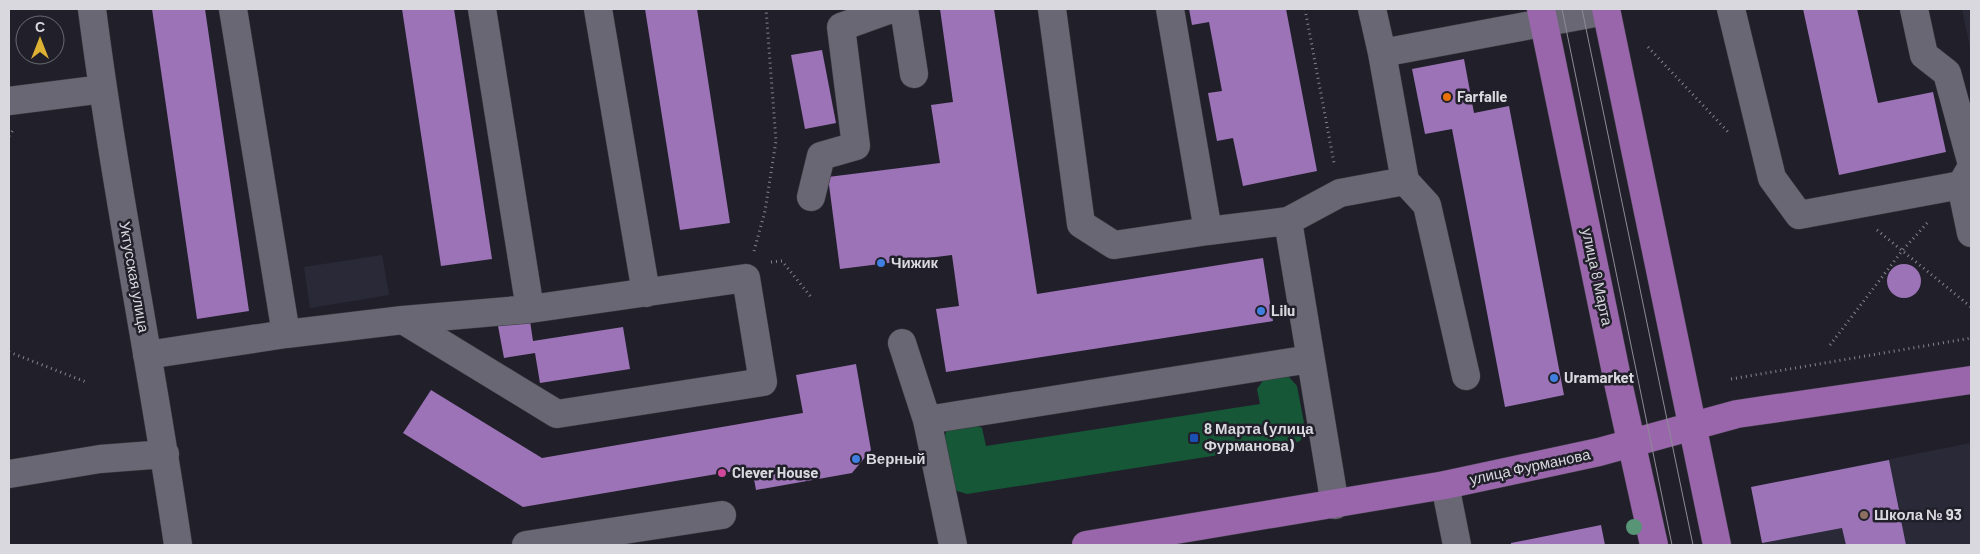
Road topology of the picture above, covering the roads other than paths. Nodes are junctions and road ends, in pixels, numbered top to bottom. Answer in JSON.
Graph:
{"nodes":[{"id":1,"x":92,"y":9,"type":"edge"},
{"id":2,"x":233,"y":9,"type":"edge"},
{"id":3,"x":482,"y":9,"type":"edge"},
{"id":4,"x":598,"y":9,"type":"edge"},
{"id":5,"x":891,"y":9,"type":"edge"},
{"id":6,"x":904,"y":9,"type":"edge"},
{"id":7,"x":1052,"y":9,"type":"edge"},
{"id":8,"x":1170,"y":9,"type":"edge"},
{"id":9,"x":1372,"y":9,"type":"edge"},
{"id":10,"x":1730,"y":9,"type":"edge"},
{"id":11,"x":1914,"y":9,"type":"edge"},
{"id":12,"x":1606,"y":10,"type":"edge"},
{"id":13,"x":1543,"y":16,"type":"edge"},
{"id":14,"x":1382,"y":53,"type":"junction"},
{"id":15,"x":914,"y":74,"type":"dead end"},
{"id":16,"x":103,"y":89,"type":"junction"},
{"id":17,"x":9,"y":101,"type":"edge"},
{"id":18,"x":1968,"y":171,"type":"edge"},
{"id":19,"x":1405,"y":181,"type":"junction"},
{"id":20,"x":812,"y":197,"type":"dead end"},
{"id":21,"x":1288,"y":222,"type":"junction"},
{"id":22,"x":1208,"y":231,"type":"junction"},
{"id":23,"x":1971,"y":233,"type":"edge"},
{"id":24,"x":646,"y":292,"type":"junction"},
{"id":25,"x":530,"y":309,"type":"junction"},
{"id":26,"x":403,"y":320,"type":"junction"},
{"id":27,"x":286,"y":334,"type":"junction"},
{"id":28,"x":902,"y":343,"type":"dead end"},
{"id":29,"x":147,"y":355,"type":"junction"},
{"id":30,"x":1310,"y":359,"type":"junction"},
{"id":31,"x":1466,"y":376,"type":"dead end"},
{"id":32,"x":1971,"y":380,"type":"edge"},
{"id":33,"x":927,"y":420,"type":"junction"},
{"id":34,"x":1693,"y":426,"type":"junction"},
{"id":35,"x":1632,"y":444,"type":"junction"},
{"id":36,"x":165,"y":454,"type":"junction"},
{"id":37,"x":9,"y":474,"type":"edge"},
{"id":38,"x":1445,"y":485,"type":"junction"},
{"id":39,"x":1334,"y":505,"type":"junction"},
{"id":40,"x":722,"y":515,"type":"dead end"},
{"id":41,"x":178,"y":545,"type":"edge"},
{"id":42,"x":526,"y":545,"type":"edge"},
{"id":43,"x":953,"y":545,"type":"edge"},
{"id":44,"x":1086,"y":545,"type":"edge"},
{"id":45,"x":1457,"y":545,"type":"edge"},
{"id":46,"x":1654,"y":545,"type":"edge"},
{"id":47,"x":1717,"y":545,"type":"edge"}],
"edges":[{"from":1,"to":16,"type":"street","name":"Уктусская улица"},
{"from":2,"to":27,"type":"street"},
{"from":3,"to":25,"type":"street"},
{"from":4,"to":24,"type":"street"},
{"from":5,"to":20,"type":"street"},
{"from":6,"to":15,"type":"street"},
{"from":7,"to":22,"type":"street"},
{"from":8,"to":22,"type":"street"},
{"from":9,"to":14,"type":"street"},
{"from":10,"to":18,"type":"street"},
{"from":11,"to":18,"type":"street"},
{"from":12,"to":13,"type":"street"},
{"from":12,"to":34,"type":"main road"},
{"from":13,"to":14,"type":"street"},
{"from":13,"to":35,"type":"main road","name":"улица 8 Марта"},
{"from":14,"to":19,"type":"street"},
{"from":16,"to":17,"type":"street"},
{"from":16,"to":29,"type":"street","name":"Уктусская улица"},
{"from":18,"to":23,"type":"street"},
{"from":19,"to":21,"type":"street"},
{"from":19,"to":31,"type":"street"},
{"from":21,"to":22,"type":"street"},
{"from":21,"to":30,"type":"street"},
{"from":24,"to":25,"type":"street"},
{"from":24,"to":26,"type":"street"},
{"from":25,"to":26,"type":"street"},
{"from":26,"to":27,"type":"street"},
{"from":27,"to":29,"type":"street"},
{"from":28,"to":33,"type":"street"},
{"from":29,"to":36,"type":"street","name":"Уктусская улица"},
{"from":30,"to":33,"type":"street"},
{"from":30,"to":39,"type":"street"},
{"from":32,"to":34,"type":"main road","name":"улица Фурманова"},
{"from":33,"to":43,"type":"street"},
{"from":34,"to":35,"type":"main road","name":"улица Фурманова"},
{"from":34,"to":47,"type":"main road"},
{"from":35,"to":38,"type":"main road","name":"улица Фурманова"},
{"from":35,"to":46,"type":"main road","name":"улица 8 Марта"},
{"from":36,"to":37,"type":"street"},
{"from":36,"to":41,"type":"street","name":"Уктусская улица"},
{"from":38,"to":39,"type":"main road","name":"улица Фурманова"},
{"from":38,"to":45,"type":"street"},
{"from":39,"to":44,"type":"main road","name":"улица Фурманова"},
{"from":40,"to":42,"type":"street"}]}
